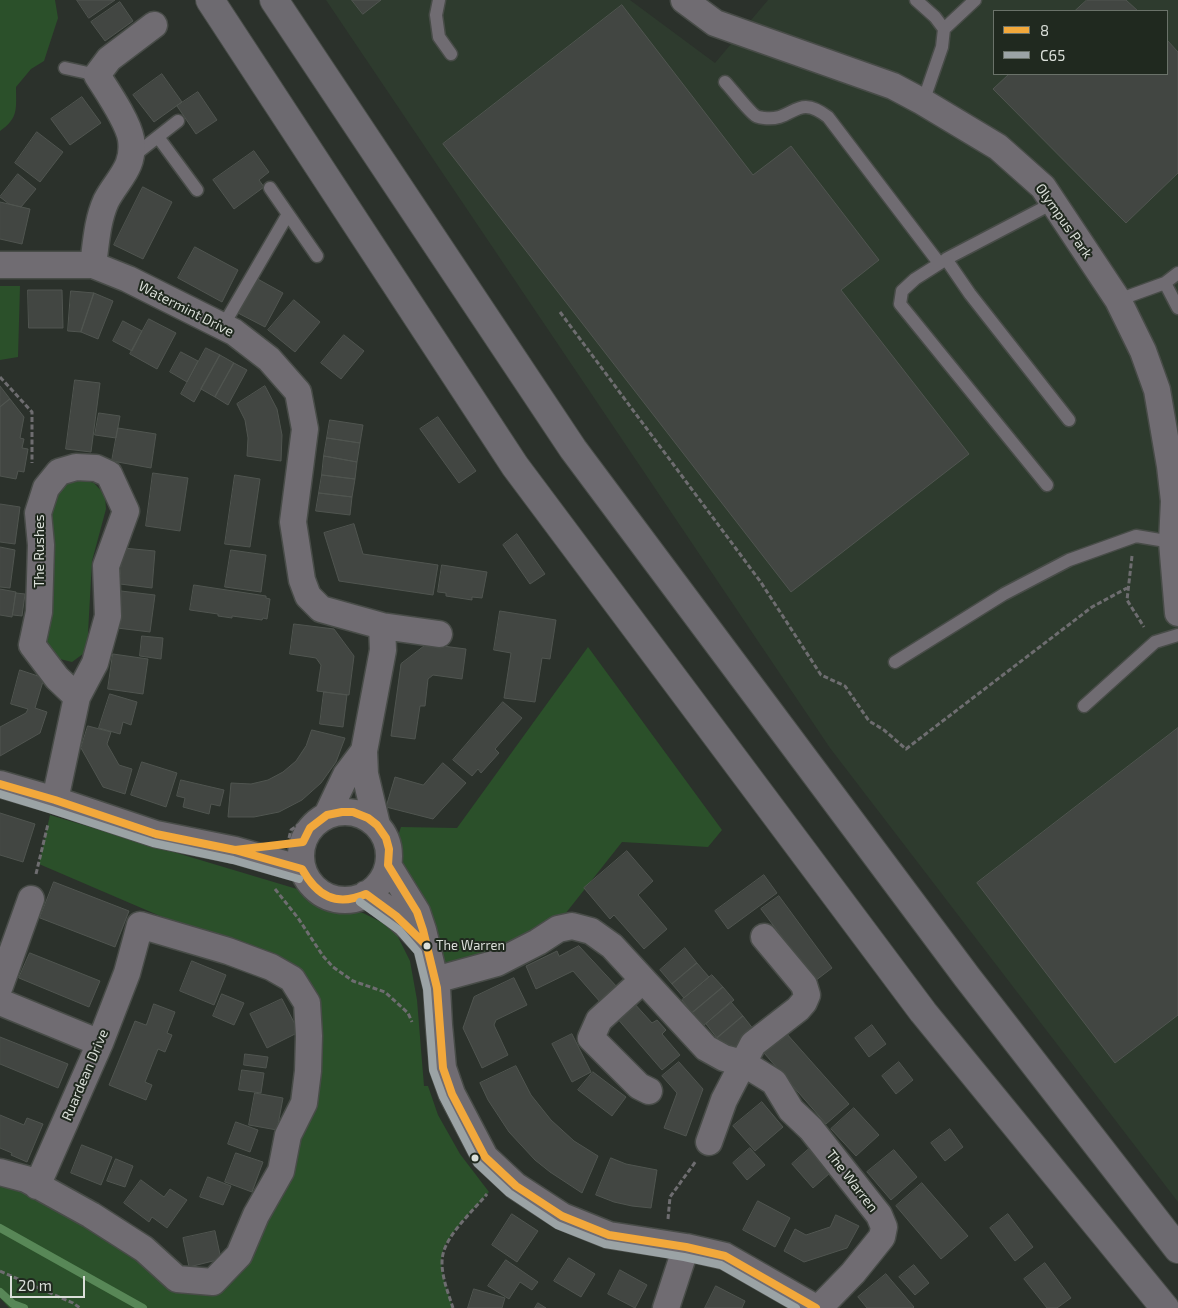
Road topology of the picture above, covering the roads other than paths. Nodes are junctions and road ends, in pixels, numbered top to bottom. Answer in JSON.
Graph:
{"nodes":[{"id":1,"x":210,"y":0,"type":"edge"},
{"id":2,"x":274,"y":0,"type":"edge"},
{"id":3,"x":438,"y":0,"type":"edge"},
{"id":4,"x":684,"y":0,"type":"edge"},
{"id":5,"x":916,"y":0,"type":"edge"},
{"id":6,"x":975,"y":0,"type":"edge"},
{"id":7,"x":154,"y":25,"type":"dead end"},
{"id":8,"x":944,"y":29,"type":"junction"},
{"id":9,"x":451,"y":54,"type":"dead end"},
{"id":10,"x":65,"y":68,"type":"dead end"},
{"id":11,"x":97,"y":75,"type":"junction"},
{"id":12,"x":725,"y":82,"type":"dead end"},
{"id":13,"x":923,"y":102,"type":"junction"},
{"id":14,"x":178,"y":121,"type":"dead end"},
{"id":15,"x":158,"y":137,"type":"junction"},
{"id":16,"x":132,"y":157,"type":"junction"},
{"id":17,"x":270,"y":188,"type":"dead end"},
{"id":18,"x":197,"y":190,"type":"dead end"},
{"id":19,"x":1053,"y":203,"type":"junction"},
{"id":20,"x":288,"y":214,"type":"junction"},
{"id":21,"x":317,"y":256,"type":"dead end"},
{"id":22,"x":943,"y":261,"type":"junction"},
{"id":23,"x":0,"y":265,"type":"edge"},
{"id":24,"x":92,"y":265,"type":"junction"},
{"id":25,"x":1178,"y":273,"type":"edge"},
{"id":26,"x":1165,"y":283,"type":"junction"},
{"id":27,"x":1118,"y":300,"type":"junction"},
{"id":28,"x":1178,"y":308,"type":"edge"},
{"id":29,"x":223,"y":326,"type":"junction"},
{"id":30,"x":1069,"y":420,"type":"dead end"},
{"id":31,"x":1174,"y":466,"type":"edge"},
{"id":32,"x":1047,"y":485,"type":"dead end"},
{"id":33,"x":1172,"y":542,"type":"junction"},
{"id":34,"x":1178,"y":613,"type":"edge"},
{"id":35,"x":382,"y":626,"type":"junction"},
{"id":36,"x":439,"y":634,"type":"dead end"},
{"id":37,"x":1178,"y":635,"type":"edge"},
{"id":38,"x":895,"y":662,"type":"dead end"},
{"id":39,"x":77,"y":696,"type":"junction"},
{"id":40,"x":1084,"y":706,"type":"dead end"},
{"id":41,"x":364,"y":751,"type":"junction"},
{"id":42,"x":0,"y":784,"type":"edge"},
{"id":43,"x":52,"y":808,"type":"junction"},
{"id":44,"x":327,"y":815,"type":"junction"},
{"id":45,"x":377,"y":825,"type":"junction"},
{"id":46,"x":303,"y":842,"type":"junction"},
{"id":47,"x":235,"y":850,"type":"junction"},
{"id":48,"x":388,"y":865,"type":"junction"},
{"id":49,"x":305,"y":880,"type":"junction"},
{"id":50,"x":31,"y":899,"type":"road end"},
{"id":51,"x":358,"y":900,"type":"junction"},
{"id":52,"x":764,"y":937,"type":"dead end"},
{"id":53,"x":427,"y":947,"type":"junction"},
{"id":54,"x":435,"y":980,"type":"junction"},
{"id":55,"x":643,"y":980,"type":"junction"},
{"id":56,"x":0,"y":986,"type":"edge"},
{"id":57,"x":0,"y":1002,"type":"edge"},
{"id":58,"x":100,"y":1043,"type":"junction"},
{"id":59,"x":743,"y":1063,"type":"junction"},
{"id":60,"x":649,"y":1091,"type":"dead end"},
{"id":61,"x":709,"y":1142,"type":"road end"},
{"id":62,"x":0,"y":1172,"type":"edge"},
{"id":63,"x":38,"y":1186,"type":"junction"},
{"id":64,"x":675,"y":1245,"type":"junction"},
{"id":65,"x":1178,"y":1249,"type":"edge"},
{"id":66,"x":666,"y":1308,"type":"edge"},
{"id":67,"x":818,"y":1308,"type":"edge"},
{"id":68,"x":1165,"y":1308,"type":"edge"}],
"edges":[{"from":1,"to":68,"type":"highway"},
{"from":2,"to":65,"type":"highway"},
{"from":3,"to":9,"type":"lane"},
{"from":4,"to":13,"type":"street","name":"Olympus Park"},
{"from":5,"to":8,"type":"lane"},
{"from":6,"to":8,"type":"lane"},
{"from":7,"to":11,"type":"street"},
{"from":8,"to":13,"type":"lane"},
{"from":10,"to":11,"type":"lane"},
{"from":11,"to":16,"type":"street"},
{"from":12,"to":22,"type":"lane"},
{"from":13,"to":19,"type":"street","name":"Olympus Park"},
{"from":14,"to":15,"type":"lane"},
{"from":15,"to":16,"type":"lane"},
{"from":15,"to":18,"type":"lane"},
{"from":16,"to":24,"type":"street"},
{"from":17,"to":20,"type":"lane"},
{"from":19,"to":22,"type":"lane"},
{"from":19,"to":27,"type":"street","name":"Olympus Park"},
{"from":20,"to":21,"type":"lane"},
{"from":20,"to":29,"type":"lane"},
{"from":22,"to":30,"type":"lane"},
{"from":22,"to":32,"type":"lane"},
{"from":23,"to":24,"type":"street","name":"Watermint Drive"},
{"from":24,"to":29,"type":"street","name":"Watermint Drive"},
{"from":25,"to":26,"type":"lane"},
{"from":26,"to":27,"type":"lane"},
{"from":26,"to":28,"type":"lane"},
{"from":27,"to":31,"type":"street","name":"Olympus Park"},
{"from":29,"to":35,"type":"street","name":"Watermint Drive"},
{"from":31,"to":33,"type":"street","name":"Olympus Park"},
{"from":33,"to":34,"type":"street","name":"Olympus Park"},
{"from":33,"to":38,"type":"lane"},
{"from":35,"to":36,"type":"street","name":"Watermint Drive"},
{"from":35,"to":41,"type":"street"},
{"from":37,"to":40,"type":"lane"},
{"from":39,"to":39,"type":"street","name":"The Rushes"},
{"from":39,"to":43,"type":"street","name":"The Rushes"},
{"from":41,"to":44,"type":"street"},
{"from":41,"to":45,"type":"street"},
{"from":42,"to":43,"type":"street"},
{"from":43,"to":47,"type":"street"},
{"from":44,"to":45,"type":"street"},
{"from":44,"to":46,"type":"street"},
{"from":45,"to":48,"type":"street"},
{"from":46,"to":47,"type":"street"},
{"from":46,"to":49,"type":"street"},
{"from":47,"to":49,"type":"street"},
{"from":48,"to":51,"type":"street"},
{"from":48,"to":53,"type":"street"},
{"from":49,"to":51,"type":"street"},
{"from":50,"to":56,"type":"street"},
{"from":51,"to":53,"type":"street"},
{"from":52,"to":59,"type":"street"},
{"from":53,"to":54,"type":"street"},
{"from":54,"to":55,"type":"street","name":"The Warren"},
{"from":54,"to":64,"type":"street"},
{"from":55,"to":59,"type":"street","name":"The Warren"},
{"from":55,"to":60,"type":"street"},
{"from":57,"to":58,"type":"street"},
{"from":58,"to":63,"type":"street","name":"Ruardean Drive"},
{"from":58,"to":63,"type":"street","name":"Ruardean Drive"},
{"from":59,"to":61,"type":"street"},
{"from":59,"to":67,"type":"street","name":"The Warren"},
{"from":62,"to":63,"type":"street"},
{"from":64,"to":66,"type":"street"},
{"from":64,"to":67,"type":"street"}]}
